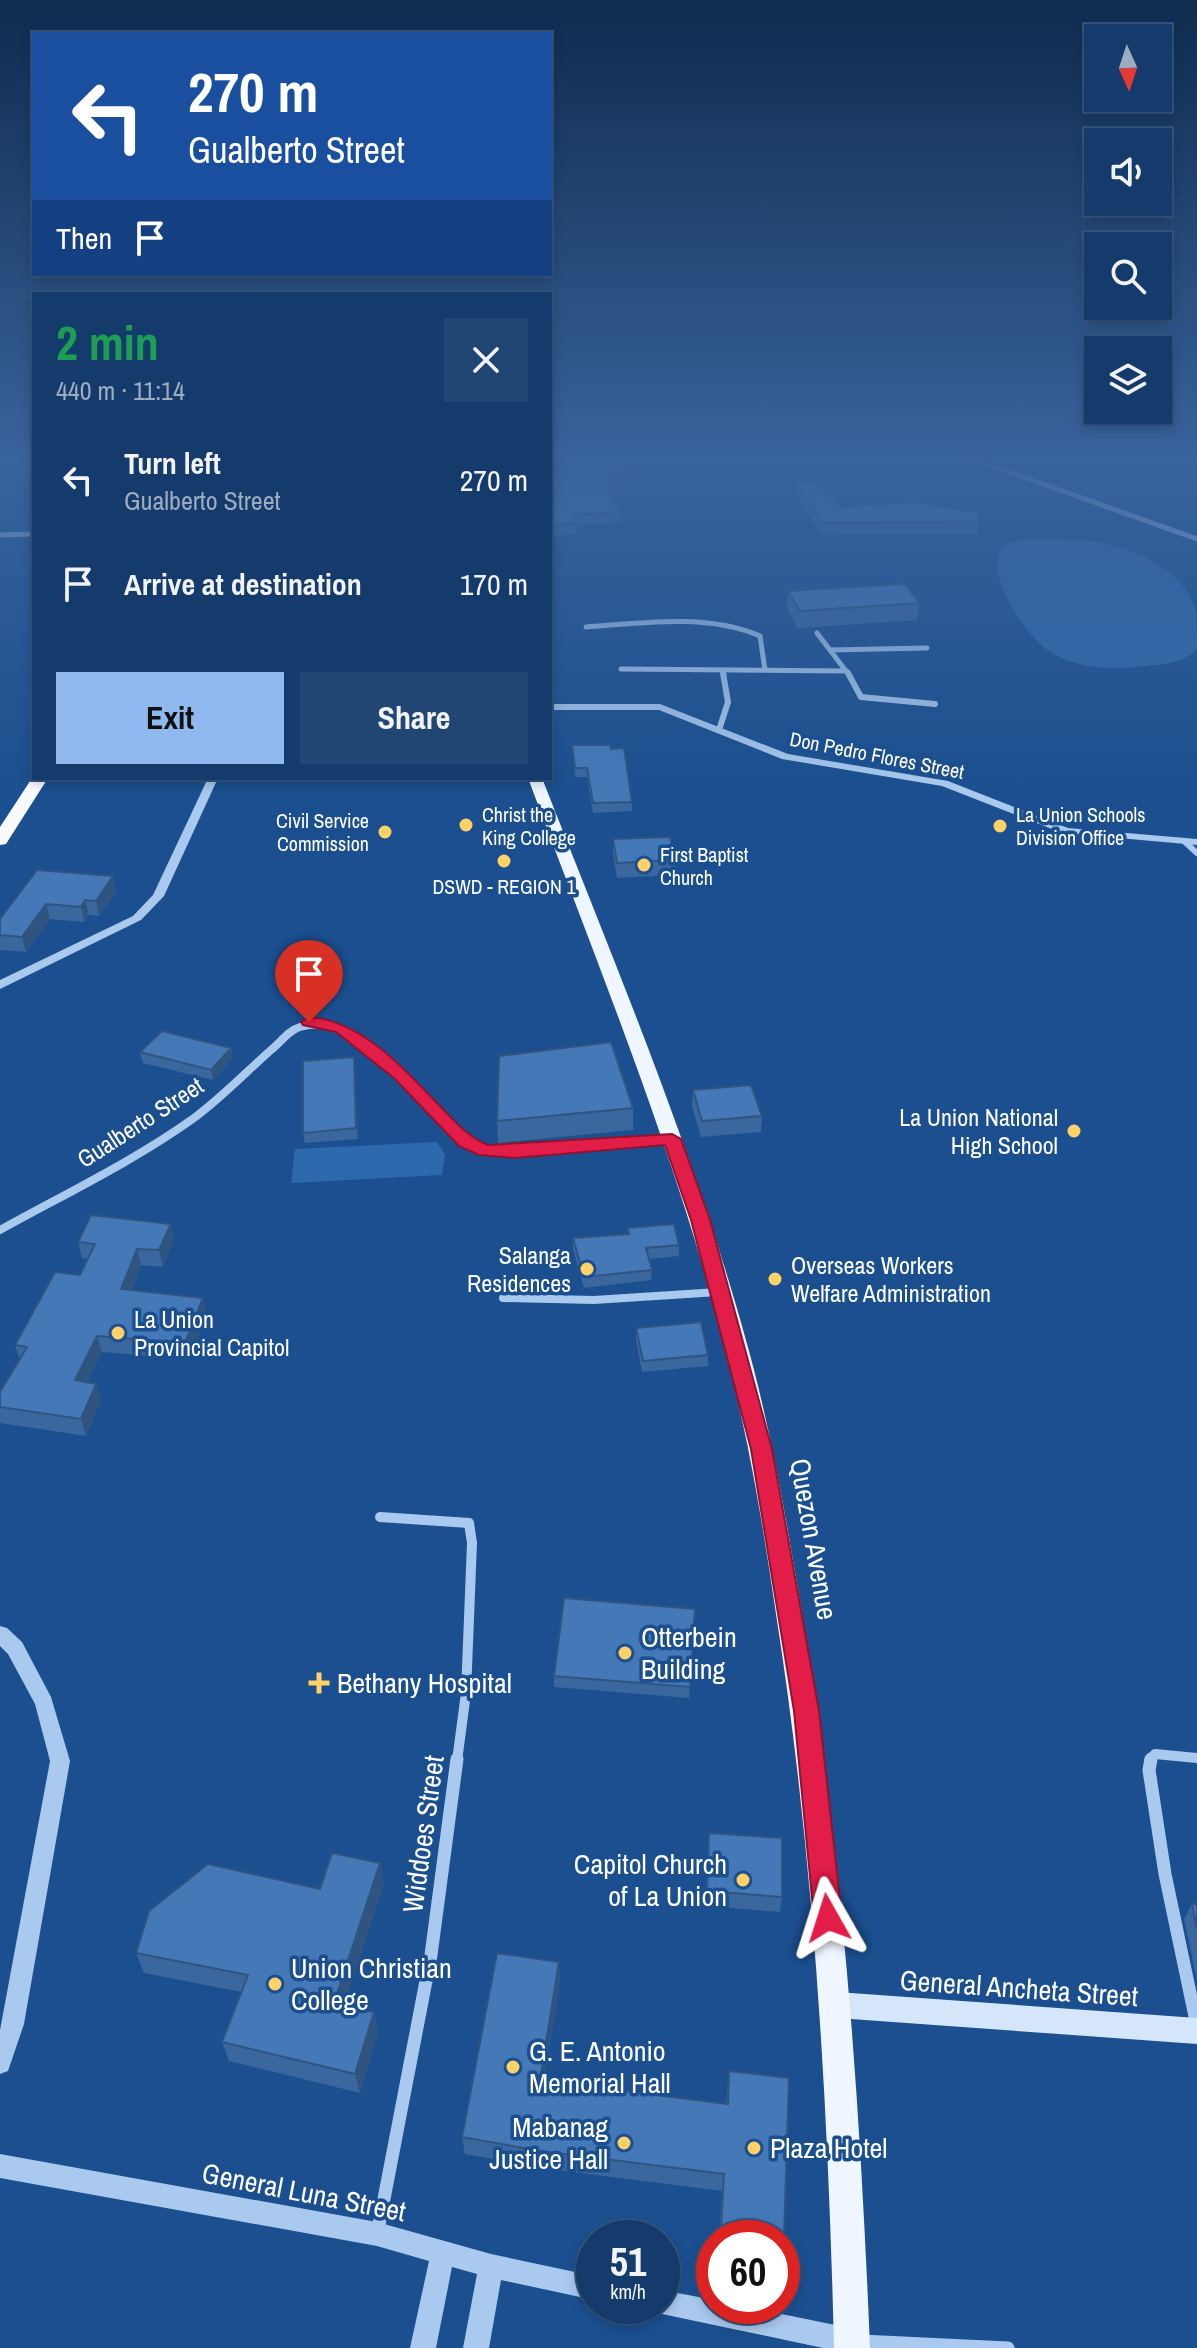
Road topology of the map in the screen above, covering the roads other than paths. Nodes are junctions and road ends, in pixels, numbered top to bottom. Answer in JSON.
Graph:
{"nodes":[{"id":1,"x":586,"y":627,"type":"dead end"},
{"id":2,"x":817,"y":633,"type":"dead end"},
{"id":3,"x":927,"y":648,"type":"dead end"},
{"id":4,"x":830,"y":650,"type":"junction"},
{"id":5,"x":621,"y":669,"type":"dead end"},
{"id":6,"x":723,"y":670,"type":"junction"},
{"id":7,"x":765,"y":670,"type":"junction"},
{"id":8,"x":847,"y":671,"type":"junction"},
{"id":9,"x":935,"y":704,"type":"dead end"},
{"id":10,"x":552,"y":707,"type":"edge"},
{"id":11,"x":719,"y":730,"type":"junction"},
{"id":12,"x":39,"y":780,"type":"edge"},
{"id":13,"x":212,"y":780,"type":"edge"},
{"id":14,"x":536,"y":780,"type":"edge"},
{"id":15,"x":0,"y":840,"type":"edge"},
{"id":16,"x":1184,"y":841,"type":"junction"},
{"id":17,"x":1197,"y":842,"type":"edge"},
{"id":18,"x":1197,"y":853,"type":"edge"},
{"id":19,"x":0,"y":985,"type":"edge"},
{"id":20,"x":672,"y":1139,"type":"junction"},
{"id":21,"x":0,"y":1230,"type":"edge"},
{"id":22,"x":719,"y":1292,"type":"junction"},
{"id":23,"x":503,"y":1298,"type":"dead end"},
{"id":24,"x":380,"y":1517,"type":"dead end"},
{"id":25,"x":0,"y":1634,"type":"edge"},
{"id":26,"x":1197,"y":1758,"type":"edge"},
{"id":27,"x":837,"y":2005,"type":"junction"},
{"id":28,"x":1197,"y":2028,"type":"edge"},
{"id":29,"x":0,"y":2063,"type":"edge"},
{"id":30,"x":0,"y":2166,"type":"edge"},
{"id":31,"x":377,"y":2234,"type":"junction"},
{"id":32,"x":443,"y":2252,"type":"junction"},
{"id":33,"x":491,"y":2266,"type":"junction"},
{"id":34,"x":576,"y":2284,"type":"edge"},
{"id":35,"x":680,"y":2306,"type":"edge"},
{"id":36,"x":852,"y":2344,"type":"edge"},
{"id":37,"x":423,"y":2348,"type":"edge"},
{"id":38,"x":476,"y":2348,"type":"edge"},
{"id":39,"x":1008,"y":2348,"type":"edge"}],
"edges":[{"from":1,"to":7,"type":"street"},
{"from":2,"to":4,"type":"street"},
{"from":3,"to":4,"type":"street"},
{"from":4,"to":8,"type":"street"},
{"from":5,"to":6,"type":"street"},
{"from":6,"to":7,"type":"street"},
{"from":6,"to":11,"type":"street"},
{"from":7,"to":8,"type":"street"},
{"from":8,"to":9,"type":"street"},
{"from":10,"to":11,"type":"street","name":"Don Pedro Flores Street"},
{"from":11,"to":16,"type":"street","name":"Don Pedro Flores Street"},
{"from":12,"to":15,"type":"highway"},
{"from":13,"to":19,"type":"street"},
{"from":14,"to":20,"type":"main road","name":"Quezon Avenue"},
{"from":16,"to":17,"type":"street","name":"Don Pedro Flores Street"},
{"from":16,"to":18,"type":"street"},
{"from":20,"to":21,"type":"street","name":"Gualberto Street"},
{"from":20,"to":22,"type":"main road","name":"Quezon Avenue"},
{"from":22,"to":23,"type":"street"},
{"from":22,"to":27,"type":"main road","name":"Quezon Avenue"},
{"from":24,"to":31,"type":"street","name":"Widdoes Street"},
{"from":25,"to":29,"type":"street"},
{"from":26,"to":28,"type":"street"},
{"from":27,"to":28,"type":"main road","name":"General Ancheta Street"},
{"from":27,"to":36,"type":"main road","name":"Quezon Avenue"},
{"from":30,"to":31,"type":"street","name":"General Luna Street"},
{"from":31,"to":32,"type":"street","name":"General Luna Street"},
{"from":32,"to":33,"type":"street","name":"General Luna Street"},
{"from":32,"to":37,"type":"street"},
{"from":33,"to":34,"type":"street","name":"General Luna Street"},
{"from":33,"to":38,"type":"street"},
{"from":35,"to":36,"type":"street"},
{"from":36,"to":39,"type":"street"}]}
